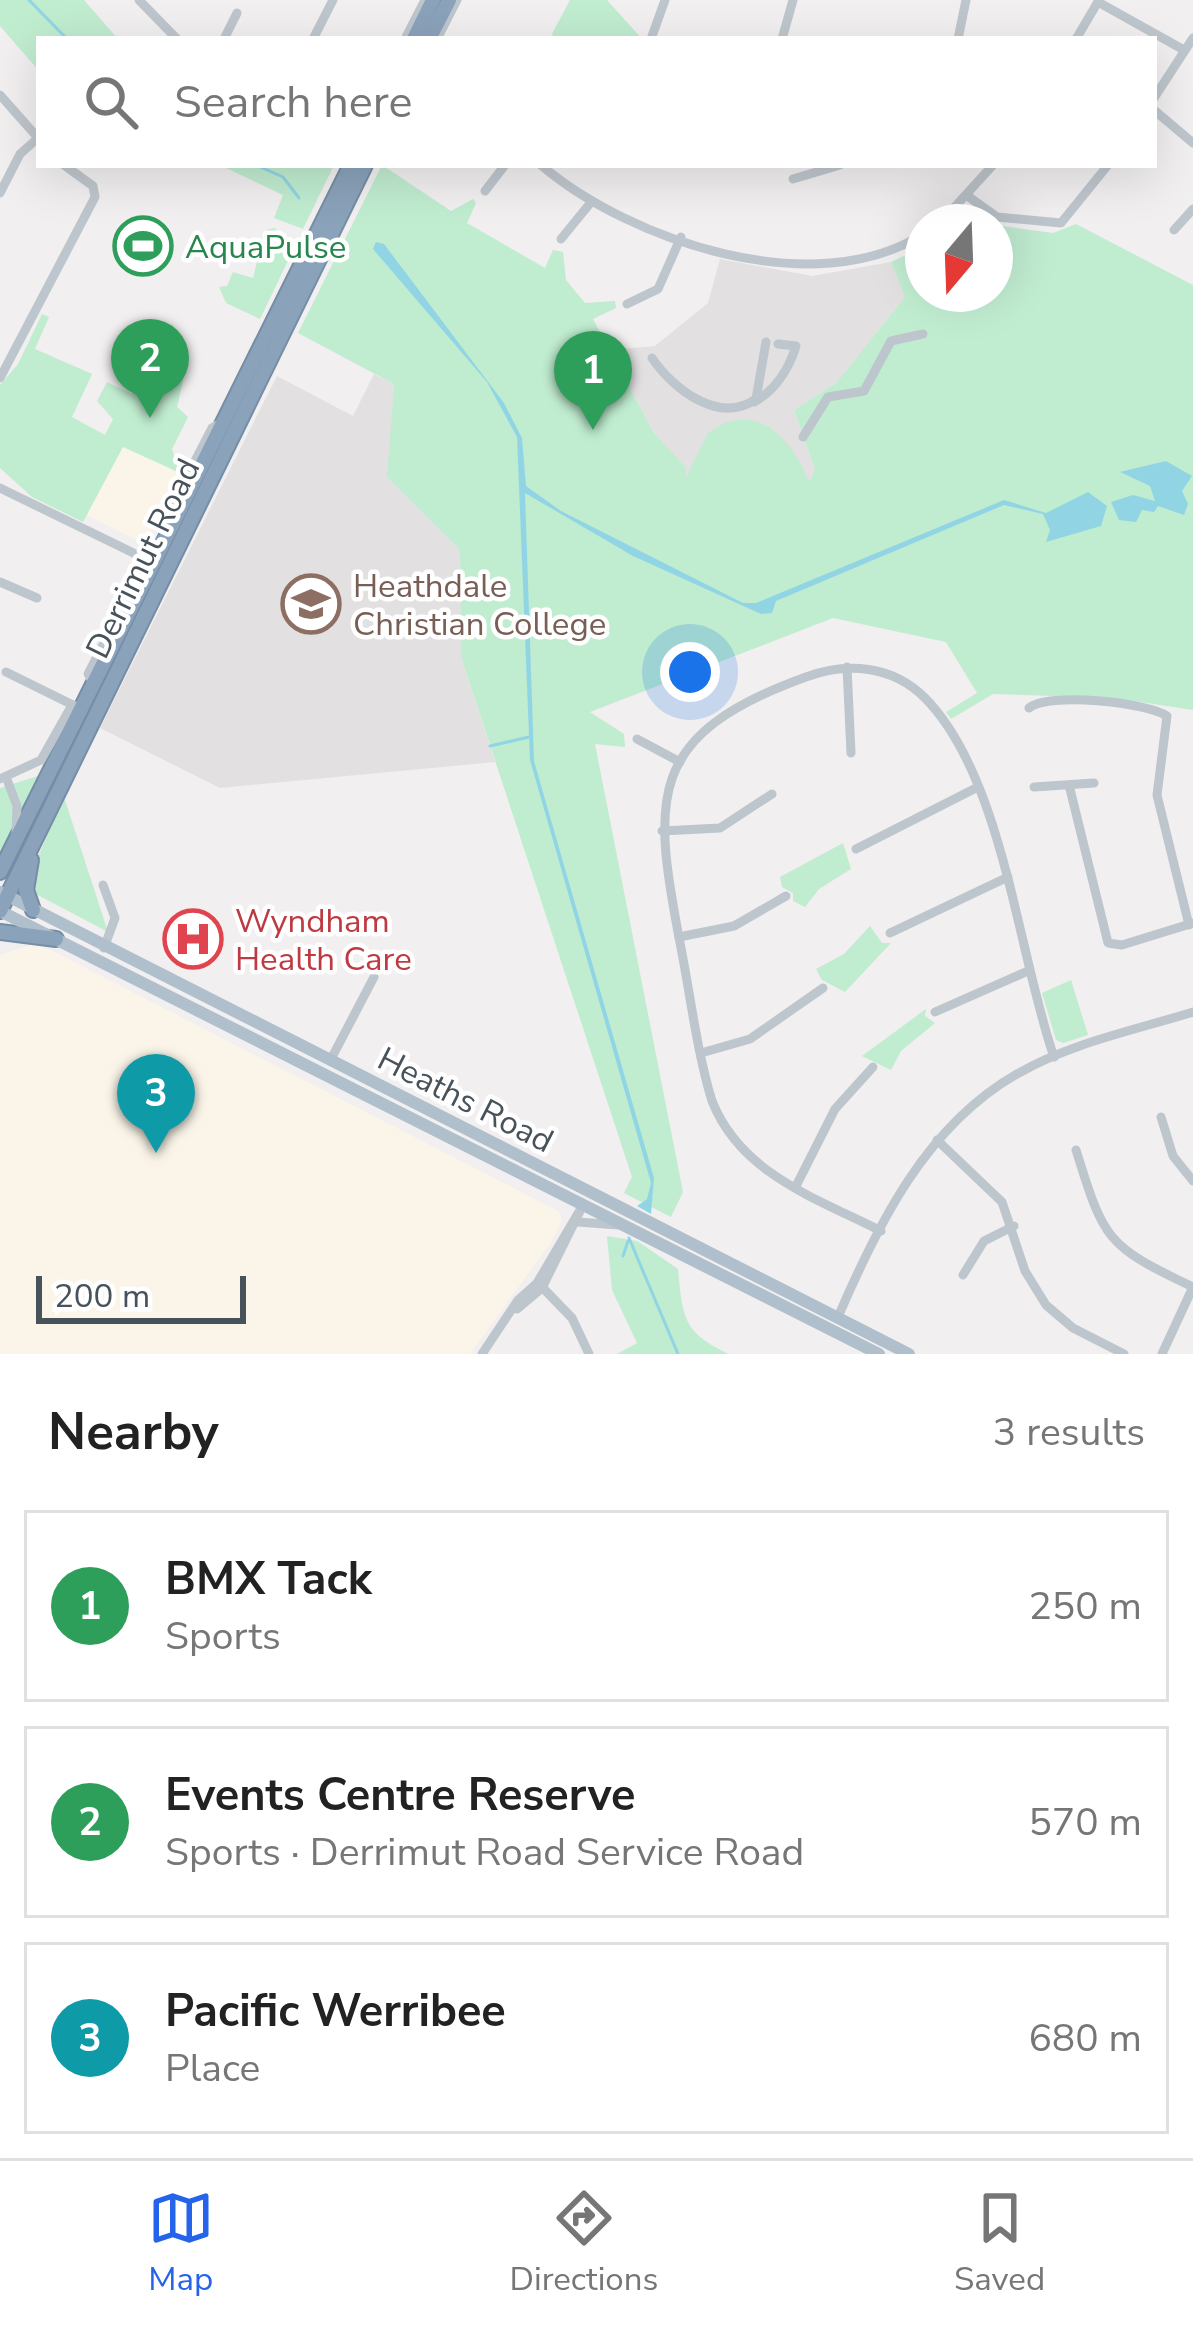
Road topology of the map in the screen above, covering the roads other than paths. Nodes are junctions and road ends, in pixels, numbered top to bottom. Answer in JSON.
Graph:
{"nodes":[{"id":1,"x":139,"y":0,"type":"edge"},
{"id":2,"x":333,"y":0,"type":"edge"},
{"id":3,"x":429,"y":0,"type":"edge"},
{"id":4,"x":453,"y":0,"type":"edge"},
{"id":5,"x":664,"y":0,"type":"edge"},
{"id":6,"x":793,"y":0,"type":"edge"},
{"id":7,"x":966,"y":0,"type":"edge"},
{"id":8,"x":1099,"y":1,"type":"edge"},
{"id":9,"x":237,"y":13,"type":"dead end"},
{"id":10,"x":174,"y":36,"type":"edge"},
{"id":11,"x":226,"y":36,"type":"edge"},
{"id":12,"x":315,"y":36,"type":"edge"},
{"id":13,"x":411,"y":36,"type":"edge"},
{"id":14,"x":435,"y":36,"type":"edge"},
{"id":15,"x":652,"y":36,"type":"edge"},
{"id":16,"x":783,"y":36,"type":"edge"},
{"id":17,"x":959,"y":36,"type":"edge"},
{"id":18,"x":1078,"y":36,"type":"edge"},
{"id":19,"x":1193,"y":38,"type":"edge"},
{"id":20,"x":1184,"y":50,"type":"junction"},
{"id":21,"x":1157,"y":93,"type":"edge"},
{"id":22,"x":0,"y":94,"type":"edge"},
{"id":23,"x":1157,"y":115,"type":"edge"},
{"id":24,"x":36,"y":136,"type":"edge"},
{"id":25,"x":36,"y":140,"type":"edge"},
{"id":26,"x":1193,"y":143,"type":"edge"},
{"id":27,"x":68,"y":168,"type":"edge"},
{"id":28,"x":348,"y":168,"type":"edge"},
{"id":29,"x":366,"y":168,"type":"edge"},
{"id":30,"x":503,"y":168,"type":"edge"},
{"id":31,"x":547,"y":168,"type":"edge"},
{"id":32,"x":573,"y":168,"type":"edge"},
{"id":33,"x":830,"y":168,"type":"edge"},
{"id":34,"x":991,"y":168,"type":"edge"},
{"id":35,"x":1106,"y":168,"type":"edge"},
{"id":36,"x":565,"y":178,"type":"junction"},
{"id":37,"x":793,"y":179,"type":"dead end"},
{"id":38,"x":485,"y":191,"type":"dead end"},
{"id":39,"x":0,"y":193,"type":"edge"},
{"id":40,"x":969,"y":197,"type":"junction"},
{"id":41,"x":592,"y":201,"type":"junction"},
{"id":42,"x":961,"y":204,"type":"edge"},
{"id":43,"x":1193,"y":209,"type":"edge"},
{"id":44,"x":1174,"y":230,"type":"dead end"},
{"id":45,"x":681,"y":237,"type":"junction"},
{"id":46,"x":561,"y":239,"type":"dead end"},
{"id":47,"x":905,"y":241,"type":"edge"},
{"id":48,"x":627,"y":304,"type":"dead end"},
{"id":49,"x":923,"y":334,"type":"dead end"},
{"id":50,"x":272,"y":340,"type":"junction"},
{"id":51,"x":652,"y":358,"type":"dead end"},
{"id":52,"x":0,"y":378,"type":"edge"},
{"id":53,"x":754,"y":402,"type":"junction"},
{"id":54,"x":803,"y":437,"type":"dead end"},
{"id":55,"x":0,"y":483,"type":"edge"},
{"id":56,"x":192,"y":518,"type":"junction"},
{"id":57,"x":169,"y":532,"type":"junction"},
{"id":58,"x":157,"y":567,"type":"junction"},
{"id":59,"x":135,"y":579,"type":"dead end"},
{"id":60,"x":0,"y":582,"type":"edge"},
{"id":61,"x":37,"y":598,"type":"dead end"},
{"id":62,"x":131,"y":599,"type":"junction"},
{"id":63,"x":847,"y":667,"type":"junction"},
{"id":64,"x":6,"y":672,"type":"dead end"},
{"id":65,"x":116,"y":674,"type":"junction"},
{"id":66,"x":94,"y":684,"type":"junction"},
{"id":67,"x":1029,"y":708,"type":"dead end"},
{"id":68,"x":82,"y":710,"type":"junction"},
{"id":69,"x":637,"y":739,"type":"dead end"},
{"id":70,"x":851,"y":753,"type":"dead end"},
{"id":71,"x":680,"y":762,"type":"junction"},
{"id":72,"x":3,"y":778,"type":"edge"},
{"id":73,"x":1094,"y":783,"type":"dead end"},
{"id":74,"x":1069,"y":784,"type":"junction"},
{"id":75,"x":1034,"y":787,"type":"dead end"},
{"id":76,"x":976,"y":788,"type":"junction"},
{"id":77,"x":772,"y":794,"type":"dead end"},
{"id":78,"x":662,"y":832,"type":"junction"},
{"id":79,"x":16,"y":841,"type":"junction"},
{"id":80,"x":33,"y":843,"type":"junction"},
{"id":81,"x":856,"y":849,"type":"dead end"},
{"id":82,"x":2,"y":865,"type":"edge"},
{"id":83,"x":1007,"y":877,"type":"junction"},
{"id":84,"x":103,"y":885,"type":"dead end"},
{"id":85,"x":4,"y":894,"type":"edge"},
{"id":86,"x":786,"y":896,"type":"dead end"},
{"id":87,"x":33,"y":910,"type":"junction"},
{"id":88,"x":0,"y":911,"type":"edge"},
{"id":89,"x":1191,"y":924,"type":"edge"},
{"id":90,"x":0,"y":932,"type":"edge"},
{"id":91,"x":890,"y":933,"type":"dead end"},
{"id":92,"x":679,"y":937,"type":"junction"},
{"id":93,"x":56,"y":939,"type":"junction"},
{"id":94,"x":104,"y":948,"type":"junction"},
{"id":95,"x":120,"y":971,"type":"junction"},
{"id":96,"x":1028,"y":971,"type":"junction"},
{"id":97,"x":374,"y":976,"type":"dead end"},
{"id":98,"x":823,"y":988,"type":"dead end"},
{"id":99,"x":935,"y":1012,"type":"dead end"},
{"id":100,"x":1193,"y":1012,"type":"edge"},
{"id":101,"x":701,"y":1053,"type":"junction"},
{"id":102,"x":1054,"y":1057,"type":"junction"},
{"id":103,"x":873,"y":1067,"type":"dead end"},
{"id":104,"x":324,"y":1069,"type":"junction"},
{"id":105,"x":1161,"y":1117,"type":"dead end"},
{"id":106,"x":937,"y":1140,"type":"junction"},
{"id":107,"x":1076,"y":1150,"type":"dead end"},
{"id":108,"x":498,"y":1155,"type":"junction"},
{"id":109,"x":1193,"y":1181,"type":"edge"},
{"id":110,"x":795,"y":1188,"type":"junction"},
{"id":111,"x":586,"y":1190,"type":"junction"},
{"id":112,"x":583,"y":1205,"type":"junction"},
{"id":113,"x":578,"y":1222,"type":"junction"},
{"id":114,"x":623,"y":1226,"type":"junction"},
{"id":115,"x":1014,"y":1226,"type":"junction"},
{"id":116,"x":881,"y":1231,"type":"junction"},
{"id":117,"x":963,"y":1275,"type":"dead end"},
{"id":118,"x":540,"y":1287,"type":"junction"},
{"id":119,"x":1193,"y":1287,"type":"edge"},
{"id":120,"x":835,"y":1323,"type":"junction"},
{"id":121,"x":482,"y":1354,"type":"edge"},
{"id":122,"x":589,"y":1354,"type":"edge"},
{"id":123,"x":879,"y":1354,"type":"edge"},
{"id":124,"x":909,"y":1354,"type":"edge"},
{"id":125,"x":1124,"y":1354,"type":"edge"},
{"id":126,"x":1162,"y":1354,"type":"edge"}],
"edges":[{"from":1,"to":10,"type":"street"},
{"from":2,"to":12,"type":"street"},
{"from":3,"to":13,"type":"highway"},
{"from":4,"to":14,"type":"highway"},
{"from":5,"to":15,"type":"street"},
{"from":6,"to":16,"type":"street"},
{"from":7,"to":17,"type":"street"},
{"from":8,"to":18,"type":"street"},
{"from":8,"to":20,"type":"street"},
{"from":9,"to":11,"type":"street"},
{"from":19,"to":20,"type":"street"},
{"from":20,"to":21,"type":"street"},
{"from":22,"to":24,"type":"street"},
{"from":23,"to":26,"type":"street"},
{"from":25,"to":39,"type":"street"},
{"from":27,"to":52,"type":"street"},
{"from":28,"to":50,"type":"highway","name":"Derrimut Road"},
{"from":29,"to":50,"type":"highway","name":"Derrimut Road"},
{"from":30,"to":38,"type":"street"},
{"from":31,"to":36,"type":"street"},
{"from":32,"to":36,"type":"street"},
{"from":33,"to":37,"type":"street"},
{"from":34,"to":40,"type":"street"},
{"from":35,"to":40,"type":"street"},
{"from":36,"to":41,"type":"street"},
{"from":40,"to":42,"type":"street"},
{"from":41,"to":45,"type":"street"},
{"from":41,"to":46,"type":"street"},
{"from":43,"to":44,"type":"street"},
{"from":45,"to":47,"type":"street"},
{"from":45,"to":48,"type":"street"},
{"from":49,"to":54,"type":"street"},
{"from":50,"to":56,"type":"highway","name":"Derrimut Road"},
{"from":50,"to":57,"type":"highway","name":"Derrimut Road"},
{"from":51,"to":53,"type":"street"},
{"from":53,"to":53,"type":"street"},
{"from":55,"to":58,"type":"street"},
{"from":56,"to":57,"type":"highway"},
{"from":56,"to":58,"type":"highway","name":"Derrimut Road"},
{"from":57,"to":58,"type":"highway","name":"Derrimut Road"},
{"from":58,"to":62,"type":"highway","name":"Derrimut Road"},
{"from":58,"to":65,"type":"highway","name":"Derrimut Road"},
{"from":59,"to":62,"type":"street"},
{"from":60,"to":61,"type":"street"},
{"from":62,"to":66,"type":"highway","name":"Derrimut Road"},
{"from":63,"to":70,"type":"street"},
{"from":63,"to":71,"type":"street"},
{"from":63,"to":76,"type":"street"},
{"from":64,"to":68,"type":"street"},
{"from":65,"to":66,"type":"highway"},
{"from":65,"to":68,"type":"highway","name":"Derrimut Road"},
{"from":66,"to":68,"type":"highway","name":"Derrimut Road"},
{"from":67,"to":89,"type":"street"},
{"from":68,"to":72,"type":"street"},
{"from":68,"to":79,"type":"highway","name":"Derrimut Road"},
{"from":68,"to":80,"type":"highway","name":"Derrimut Road"},
{"from":69,"to":71,"type":"street"},
{"from":71,"to":78,"type":"street"},
{"from":72,"to":79,"type":"street"},
{"from":73,"to":74,"type":"street"},
{"from":74,"to":75,"type":"street"},
{"from":74,"to":89,"type":"street"},
{"from":76,"to":81,"type":"street"},
{"from":76,"to":83,"type":"street"},
{"from":77,"to":78,"type":"street"},
{"from":78,"to":92,"type":"street"},
{"from":79,"to":82,"type":"highway","name":"Derrimut Road"},
{"from":80,"to":85,"type":"highway","name":"Derrimut Road"},
{"from":80,"to":87,"type":"highway"},
{"from":83,"to":91,"type":"street"},
{"from":83,"to":96,"type":"street"},
{"from":84,"to":94,"type":"street"},
{"from":85,"to":87,"type":"main road","name":"Heaths Road"},
{"from":85,"to":88,"type":"highway","name":"Derrimut Road"},
{"from":86,"to":92,"type":"street"},
{"from":87,"to":94,"type":"main road","name":"Heaths Road"},
{"from":88,"to":93,"type":"main road","name":"Heaths Road"},
{"from":90,"to":93,"type":"highway"},
{"from":92,"to":101,"type":"street"},
{"from":93,"to":95,"type":"main road","name":"Heaths Road"},
{"from":94,"to":95,"type":"main road"},
{"from":94,"to":104,"type":"main road","name":"Heaths Road"},
{"from":95,"to":104,"type":"main road","name":"Heaths Road"},
{"from":96,"to":99,"type":"street"},
{"from":96,"to":102,"type":"street"},
{"from":97,"to":104,"type":"street"},
{"from":98,"to":101,"type":"street"},
{"from":100,"to":102,"type":"street"},
{"from":101,"to":110,"type":"street"},
{"from":102,"to":106,"type":"street"},
{"from":103,"to":110,"type":"street"},
{"from":104,"to":108,"type":"main road","name":"Heaths Road"},
{"from":105,"to":109,"type":"street"},
{"from":106,"to":115,"type":"street"},
{"from":106,"to":116,"type":"street"},
{"from":107,"to":119,"type":"street"},
{"from":108,"to":111,"type":"main road","name":"Heaths Road"},
{"from":108,"to":112,"type":"main road","name":"Heaths Road"},
{"from":110,"to":116,"type":"street"},
{"from":111,"to":112,"type":"main road"},
{"from":111,"to":120,"type":"main road","name":"Heaths Road"},
{"from":112,"to":113,"type":"street"},
{"from":112,"to":114,"type":"main road","name":"Heaths Road"},
{"from":112,"to":118,"type":"street"},
{"from":113,"to":114,"type":"street"},
{"from":113,"to":118,"type":"street"},
{"from":114,"to":120,"type":"main road","name":"Heaths Road"},
{"from":115,"to":117,"type":"street"},
{"from":115,"to":125,"type":"street"},
{"from":116,"to":120,"type":"street"},
{"from":118,"to":121,"type":"street"},
{"from":118,"to":122,"type":"street"},
{"from":119,"to":126,"type":"street"},
{"from":120,"to":123,"type":"main road","name":"Heaths Road"},
{"from":120,"to":124,"type":"main road","name":"Heaths Road"}]}
